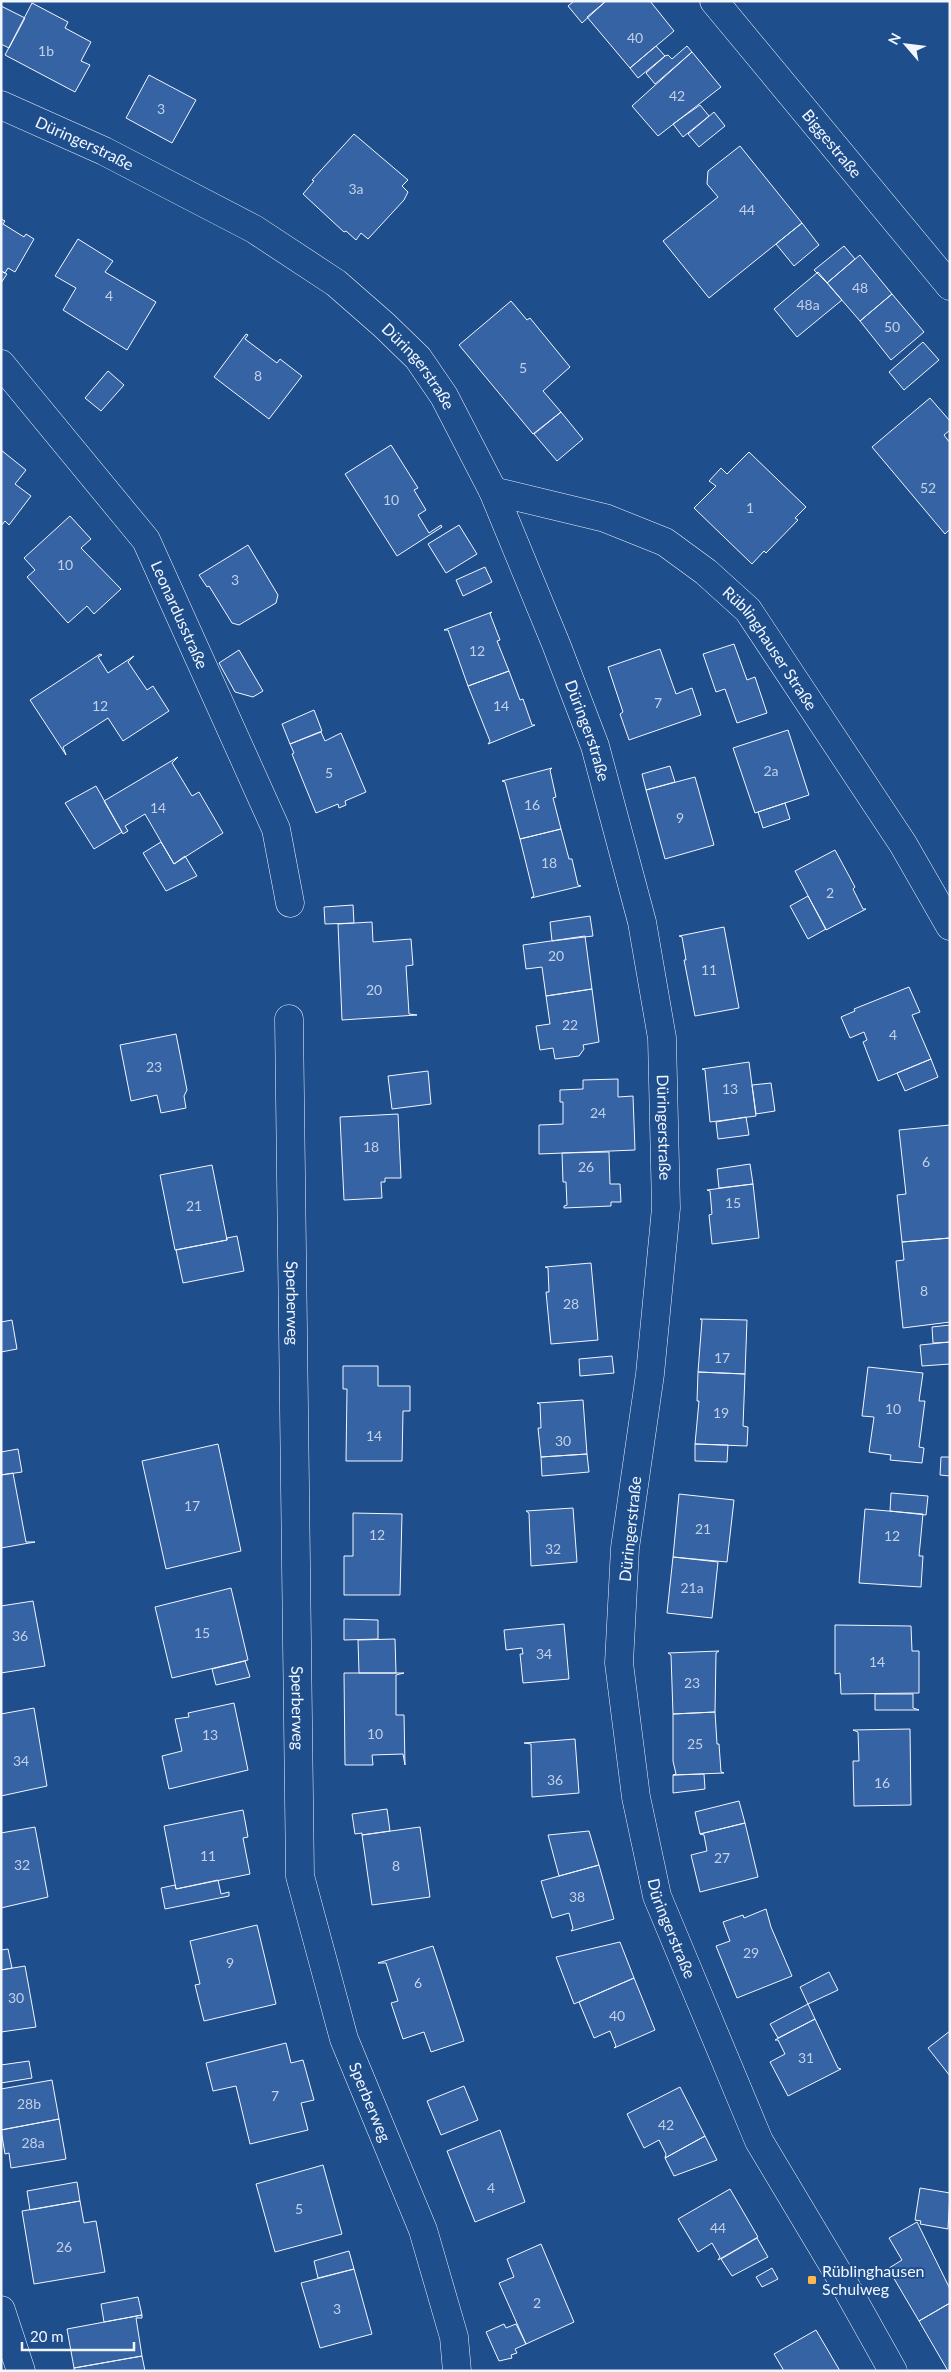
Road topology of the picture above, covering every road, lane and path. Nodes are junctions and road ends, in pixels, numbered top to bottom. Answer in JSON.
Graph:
{"nodes":[{"id":1,"x":714,"y":1,"type":"edge"},
{"id":2,"x":1,"y":105,"type":"edge"},
{"id":3,"x":950,"y":286,"type":"edge"},
{"id":4,"x":1,"y":364,"type":"edge"},
{"id":5,"x":493,"y":490,"type":"junction"},
{"id":6,"x":290,"y":902,"type":"dead end"},
{"id":7,"x":950,"y":926,"type":"edge"},
{"id":8,"x":289,"y":1019,"type":"dead end"},
{"id":9,"x":1,"y":2310,"type":"edge"},
{"id":10,"x":21,"y":2371,"type":"edge"},
{"id":11,"x":457,"y":2371,"type":"edge"},
{"id":12,"x":893,"y":2371,"type":"edge"}],
"edges":[{"from":1,"to":3,"type":"street","name":"Biggestraße"},
{"from":2,"to":5,"type":"street","name":"Düringerstraße"},
{"from":4,"to":6,"type":"street","name":"Leonardusstraße"},
{"from":5,"to":7,"type":"street","name":"Rüblinghauser Straße"},
{"from":5,"to":12,"type":"street","name":"Düringerstraße"},
{"from":8,"to":11,"type":"street","name":"Sperberweg"},
{"from":9,"to":10,"type":"street"}]}
